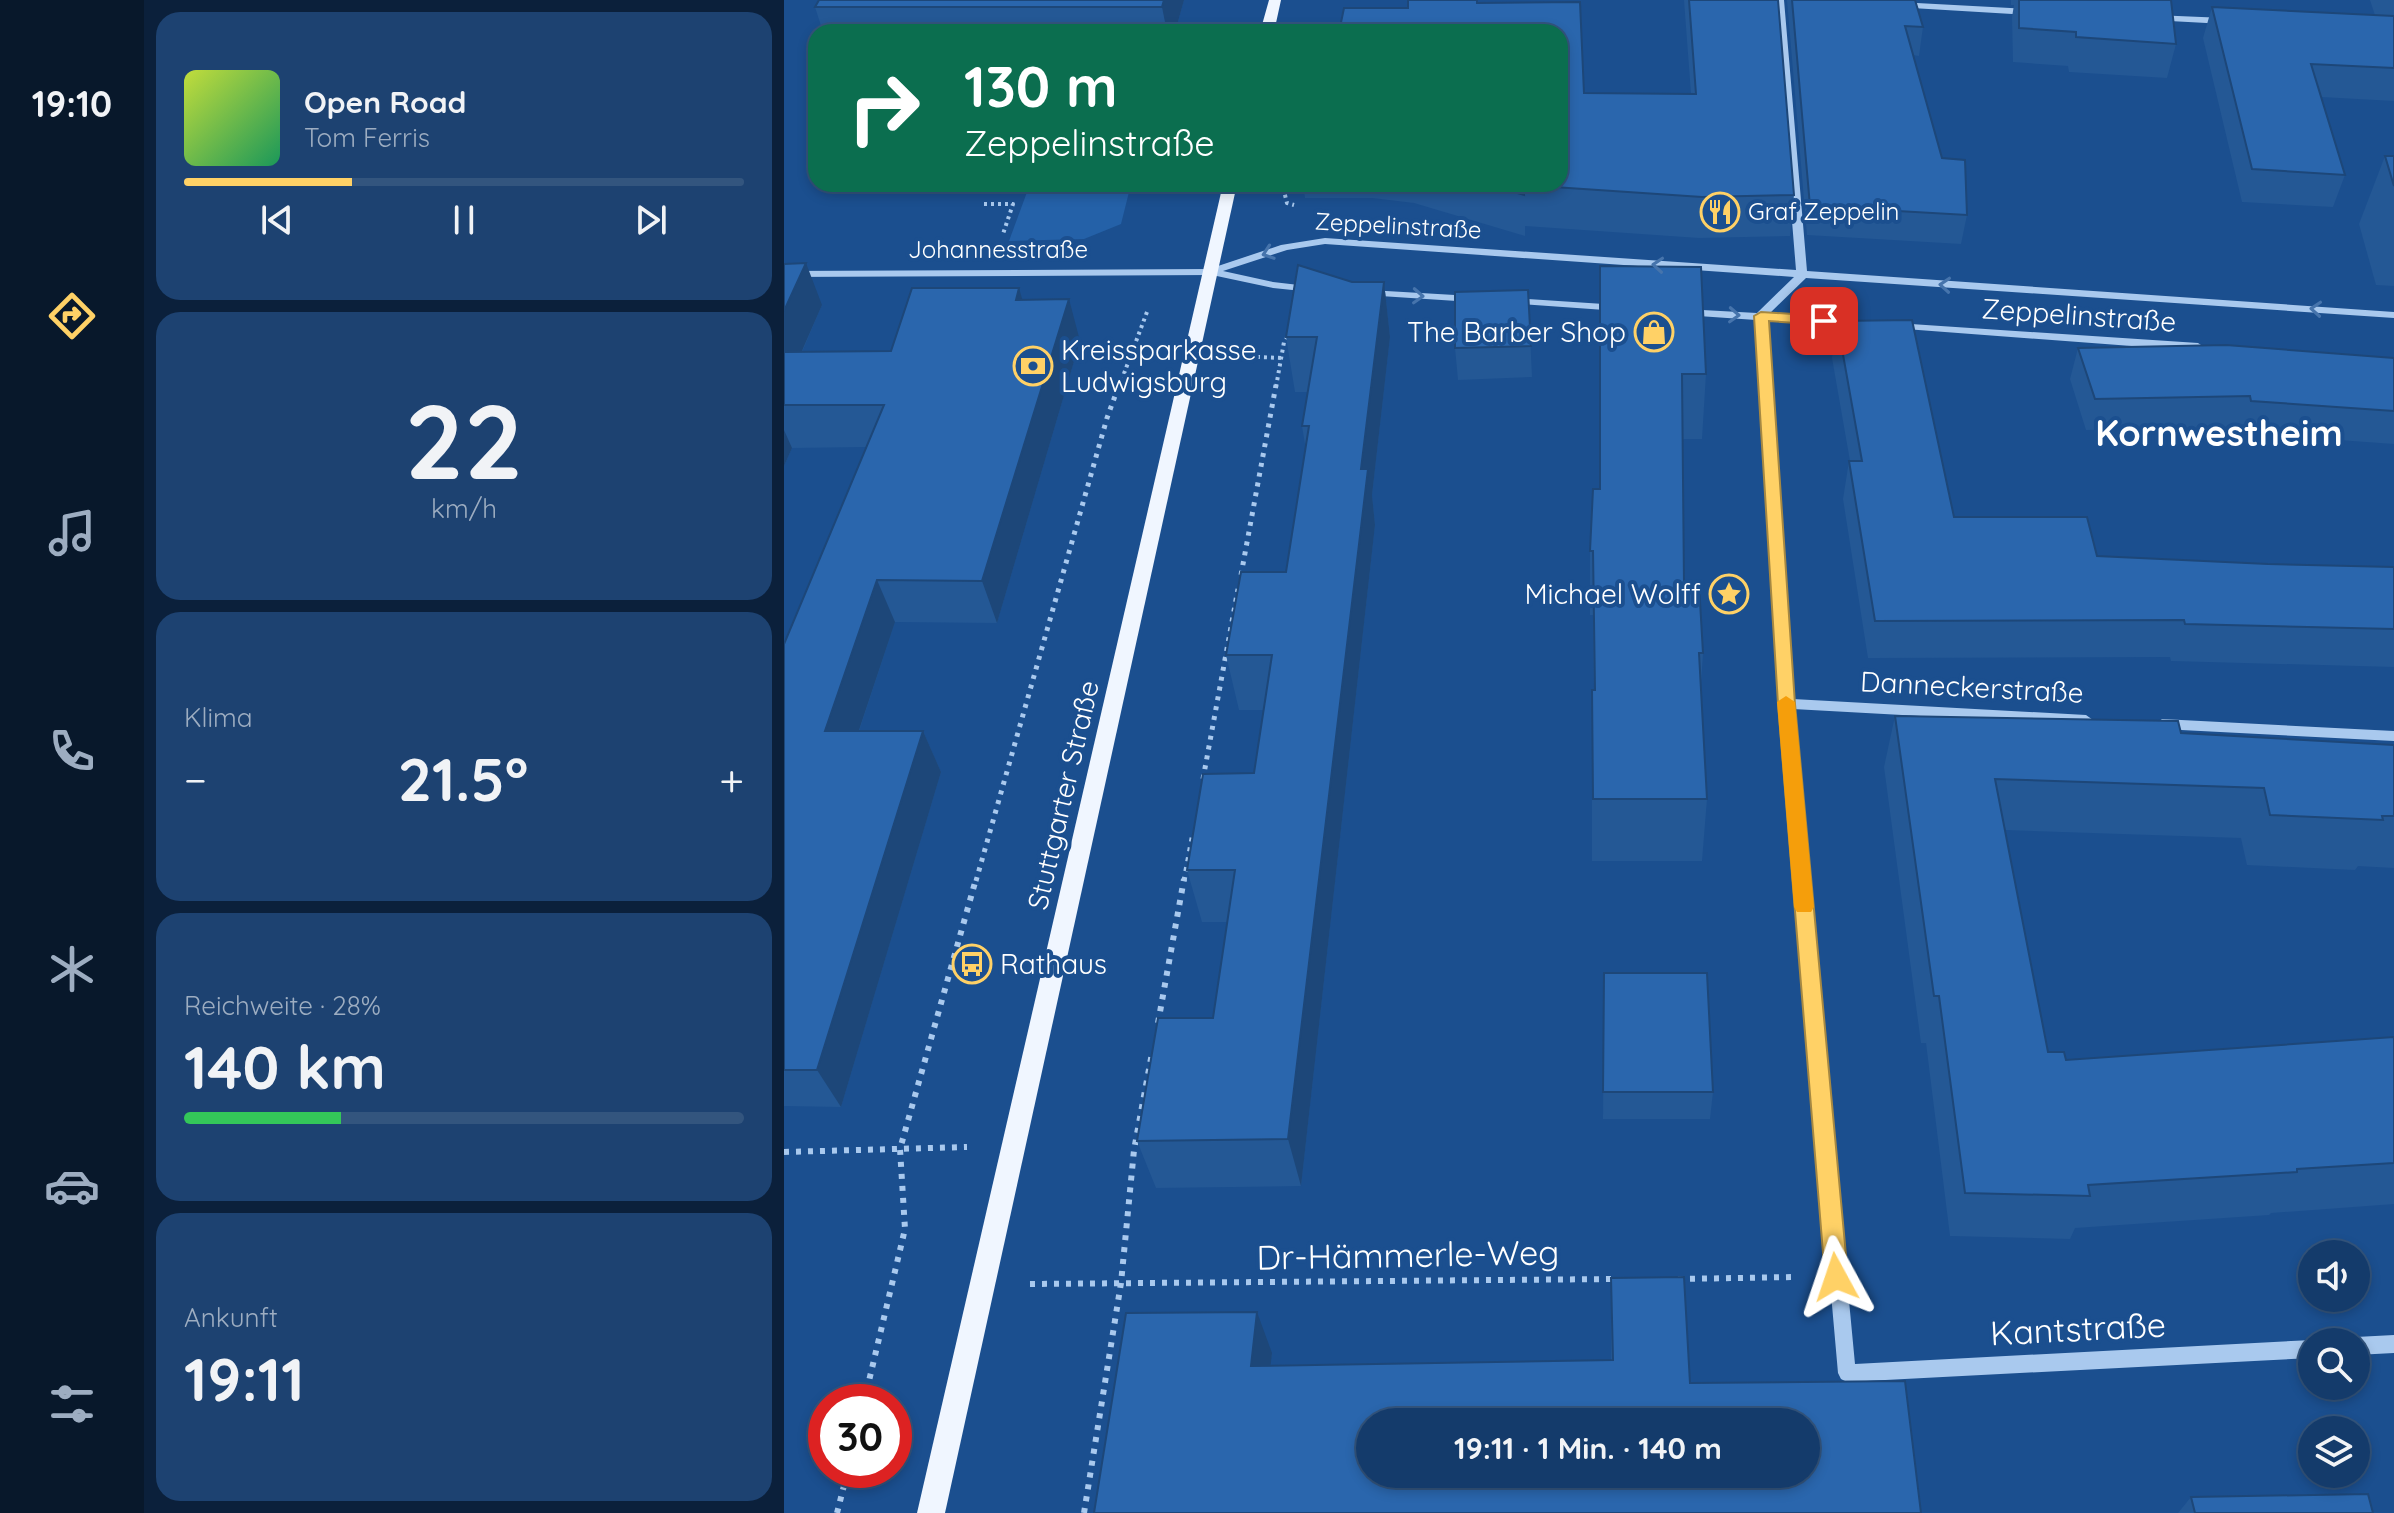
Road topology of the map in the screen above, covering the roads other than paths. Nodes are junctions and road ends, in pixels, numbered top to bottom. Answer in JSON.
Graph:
{"nodes":[{"id":1,"x":1275,"y":0,"type":"edge"},
{"id":2,"x":1779,"y":0,"type":"edge"},
{"id":3,"x":1889,"y":5,"type":"edge"},
{"id":4,"x":2047,"y":13,"type":"edge"},
{"id":5,"x":2141,"y":17,"type":"edge"},
{"id":6,"x":2236,"y":22,"type":"edge"},
{"id":7,"x":1269,"y":24,"type":"edge"},
{"id":8,"x":1228,"y":192,"type":"edge"},
{"id":9,"x":1212,"y":272,"type":"junction"},
{"id":10,"x":784,"y":274,"type":"edge"},
{"id":11,"x":1802,"y":275,"type":"junction"},
{"id":12,"x":1328,"y":290,"type":"edge"},
{"id":13,"x":1359,"y":292,"type":"edge"},
{"id":14,"x":1483,"y":299,"type":"edge"},
{"id":15,"x":1498,"y":300,"type":"edge"},
{"id":16,"x":1637,"y":309,"type":"edge"},
{"id":17,"x":1668,"y":311,"type":"edge"},
{"id":18,"x":2394,"y":315,"type":"edge"},
{"id":19,"x":1761,"y":316,"type":"junction"},
{"id":20,"x":1872,"y":324,"type":"edge"},
{"id":21,"x":1888,"y":325,"type":"edge"},
{"id":22,"x":2204,"y":348,"type":"edge"},
{"id":23,"x":1786,"y":704,"type":"junction"},
{"id":24,"x":2098,"y":720,"type":"edge"},
{"id":25,"x":2145,"y":723,"type":"edge"},
{"id":26,"x":2394,"y":736,"type":"edge"},
{"id":27,"x":2394,"y":1344,"type":"edge"},
{"id":28,"x":2370,"y":1345,"type":"edge"},
{"id":29,"x":2298,"y":1350,"type":"edge"},
{"id":30,"x":931,"y":1513,"type":"edge"}],
"edges":[{"from":1,"to":7,"type":"main road"},
{"from":2,"to":11,"type":"street"},
{"from":3,"to":4,"type":"street"},
{"from":5,"to":6,"type":"street"},
{"from":8,"to":9,"type":"main road","name":"Stuttgarter Straße"},
{"from":9,"to":10,"type":"street","name":"Johannesstraße"},
{"from":11,"to":9,"type":"street","name":"Zeppelinstraße","one_way":true},
{"from":9,"to":12,"type":"street"},
{"from":9,"to":30,"type":"main road","name":"Stuttgarter Straße"},
{"from":18,"to":11,"type":"street","name":"Zeppelinstraße","one_way":true},
{"from":11,"to":19,"type":"street"},
{"from":13,"to":14,"type":"street","one_way":true},
{"from":15,"to":16,"type":"street"},
{"from":17,"to":19,"type":"street","one_way":true},
{"from":19,"to":20,"type":"street"},
{"from":19,"to":23,"type":"street"},
{"from":21,"to":22,"type":"street","name":"Zeppelinstraße"},
{"from":23,"to":24,"type":"street","name":"Danneckerstraße"},
{"from":23,"to":29,"type":"street","name":"Kantstraße"},
{"from":25,"to":26,"type":"street"},
{"from":27,"to":28,"type":"street"}]}
